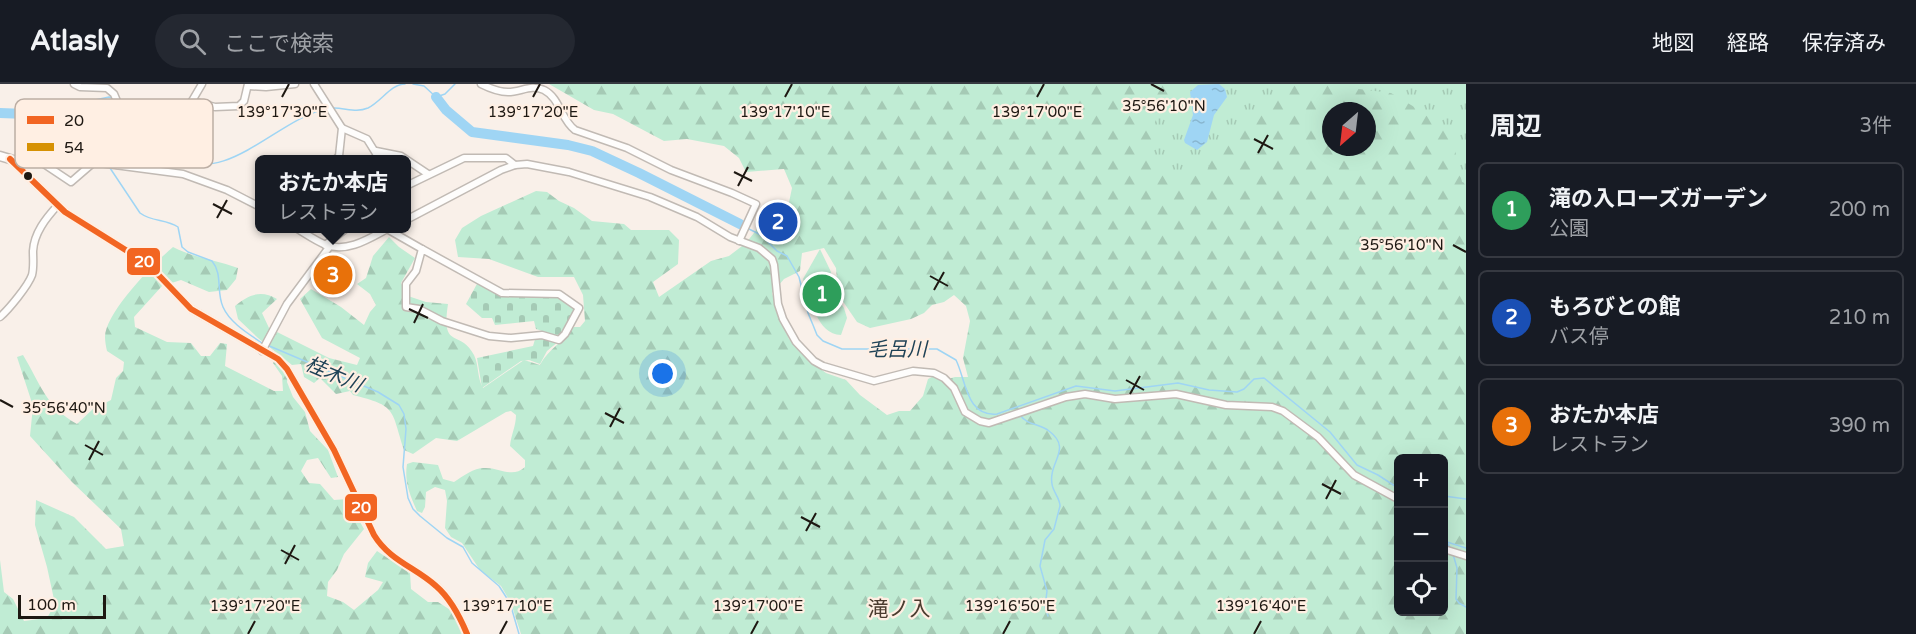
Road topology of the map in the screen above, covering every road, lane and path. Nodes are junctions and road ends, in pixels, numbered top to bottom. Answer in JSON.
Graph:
{"nodes":[{"id":1,"x":74,"y":84,"type":"edge"},
{"id":2,"x":202,"y":84,"type":"edge"},
{"id":3,"x":295,"y":84,"type":"edge"},
{"id":4,"x":314,"y":84,"type":"edge"},
{"id":5,"x":481,"y":84,"type":"edge"},
{"id":6,"x":249,"y":85,"type":"edge"},
{"id":7,"x":116,"y":99,"type":"edge"},
{"id":8,"x":193,"y":99,"type":"edge"},
{"id":9,"x":213,"y":106,"type":"edge"},
{"id":10,"x":342,"y":128,"type":"junction"},
{"id":11,"x":376,"y":151,"type":"junction"},
{"id":12,"x":339,"y":155,"type":"edge"},
{"id":13,"x":378,"y":155,"type":"edge"},
{"id":14,"x":397,"y":155,"type":"edge"},
{"id":15,"x":0,"y":156,"type":"edge"},
{"id":16,"x":10,"y":159,"type":"junction"},
{"id":17,"x":15,"y":159,"type":"edge"},
{"id":18,"x":411,"y":162,"type":"edge"},
{"id":19,"x":15,"y":164,"type":"edge"},
{"id":20,"x":515,"y":165,"type":"junction"},
{"id":21,"x":19,"y":168,"type":"edge"},
{"id":22,"x":50,"y":168,"type":"edge"},
{"id":23,"x":87,"y":168,"type":"edge"},
{"id":24,"x":138,"y":168,"type":"edge"},
{"id":25,"x":428,"y":174,"type":"junction"},
{"id":26,"x":411,"y":183,"type":"edge"},
{"id":27,"x":255,"y":204,"type":"edge"},
{"id":28,"x":58,"y":205,"type":"junction"},
{"id":29,"x":411,"y":217,"type":"edge"},
{"id":30,"x":305,"y":233,"type":"edge"},
{"id":31,"x":341,"y":233,"type":"edge"},
{"id":32,"x":379,"y":233,"type":"edge"},
{"id":33,"x":395,"y":233,"type":"edge"},
{"id":34,"x":740,"y":239,"type":"junction"},
{"id":35,"x":328,"y":245,"type":"junction"},
{"id":36,"x":422,"y":249,"type":"junction"},
{"id":37,"x":0,"y":317,"type":"edge"},
{"id":38,"x":263,"y":349,"type":"junction"},
{"id":39,"x":1394,"y":498,"type":"edge"},
{"id":40,"x":1448,"y":551,"type":"edge"},
{"id":41,"x":1466,"y":556,"type":"edge"},
{"id":42,"x":467,"y":634,"type":"edge"}],
"edges":[{"from":1,"to":7,"type":"street"},
{"from":2,"to":8,"type":"street"},
{"from":3,"to":6,"type":"street"},
{"from":4,"to":10,"type":"street"},
{"from":5,"to":34,"type":"street"},
{"from":6,"to":9,"type":"street"},
{"from":10,"to":11,"type":"street"},
{"from":10,"to":12,"type":"street"},
{"from":11,"to":13,"type":"street"},
{"from":11,"to":14,"type":"street"},
{"from":15,"to":16,"type":"street"},
{"from":16,"to":17,"type":"street"},
{"from":16,"to":19,"type":"street"},
{"from":18,"to":25,"type":"street"},
{"from":20,"to":25,"type":"street"},
{"from":20,"to":29,"type":"street"},
{"from":20,"to":34,"type":"street"},
{"from":21,"to":28,"type":"street"},
{"from":22,"to":23,"type":"street"},
{"from":24,"to":27,"type":"street"},
{"from":25,"to":26,"type":"street"},
{"from":28,"to":37,"type":"street"},
{"from":28,"to":38,"type":"street"},
{"from":30,"to":35,"type":"street"},
{"from":31,"to":35,"type":"street"},
{"from":32,"to":35,"type":"street"},
{"from":33,"to":36,"type":"street"},
{"from":34,"to":39,"type":"street"},
{"from":35,"to":38,"type":"street"},
{"from":36,"to":36,"type":"street"},
{"from":38,"to":42,"type":"street"},
{"from":40,"to":41,"type":"street"}]}
